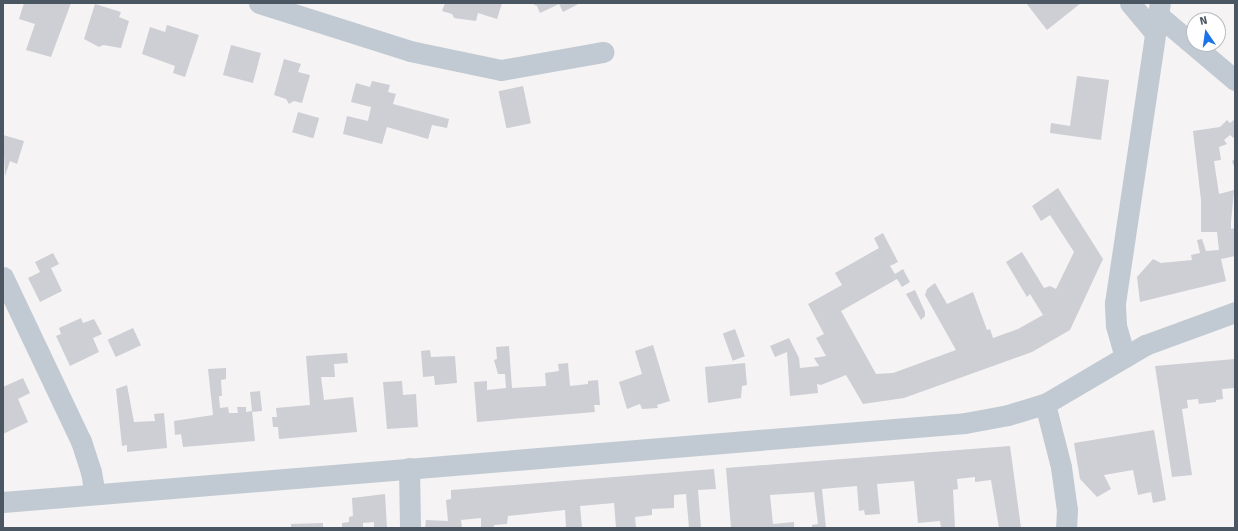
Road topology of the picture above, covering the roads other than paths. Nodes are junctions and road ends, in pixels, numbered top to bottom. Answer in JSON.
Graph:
{"nodes":[{"id":1,"x":259,"y":3,"type":"edge"},
{"id":2,"x":1130,"y":3,"type":"edge"},
{"id":3,"x":1158,"y":17,"type":"edge"},
{"id":4,"x":603,"y":52,"type":"dead end"},
{"id":5,"x":1235,"y":80,"type":"edge"},
{"id":6,"x":3,"y":277,"type":"edge"},
{"id":7,"x":1235,"y":312,"type":"edge"},
{"id":8,"x":1125,"y":357,"type":"junction"},
{"id":9,"x":1045,"y":404,"type":"junction"},
{"id":10,"x":409,"y":468,"type":"junction"},
{"id":11,"x":94,"y":494,"type":"junction"},
{"id":12,"x":3,"y":502,"type":"edge"},
{"id":13,"x":410,"y":528,"type":"edge"},
{"id":14,"x":1066,"y":528,"type":"edge"}],
"edges":[{"from":1,"to":4,"type":"street"},
{"from":2,"to":3,"type":"street"},
{"from":3,"to":5,"type":"street"},
{"from":3,"to":8,"type":"street"},
{"from":6,"to":11,"type":"street"},
{"from":7,"to":8,"type":"street"},
{"from":8,"to":9,"type":"street"},
{"from":9,"to":10,"type":"street"},
{"from":9,"to":14,"type":"street"},
{"from":10,"to":11,"type":"street"},
{"from":10,"to":13,"type":"street"},
{"from":11,"to":12,"type":"street"}]}
